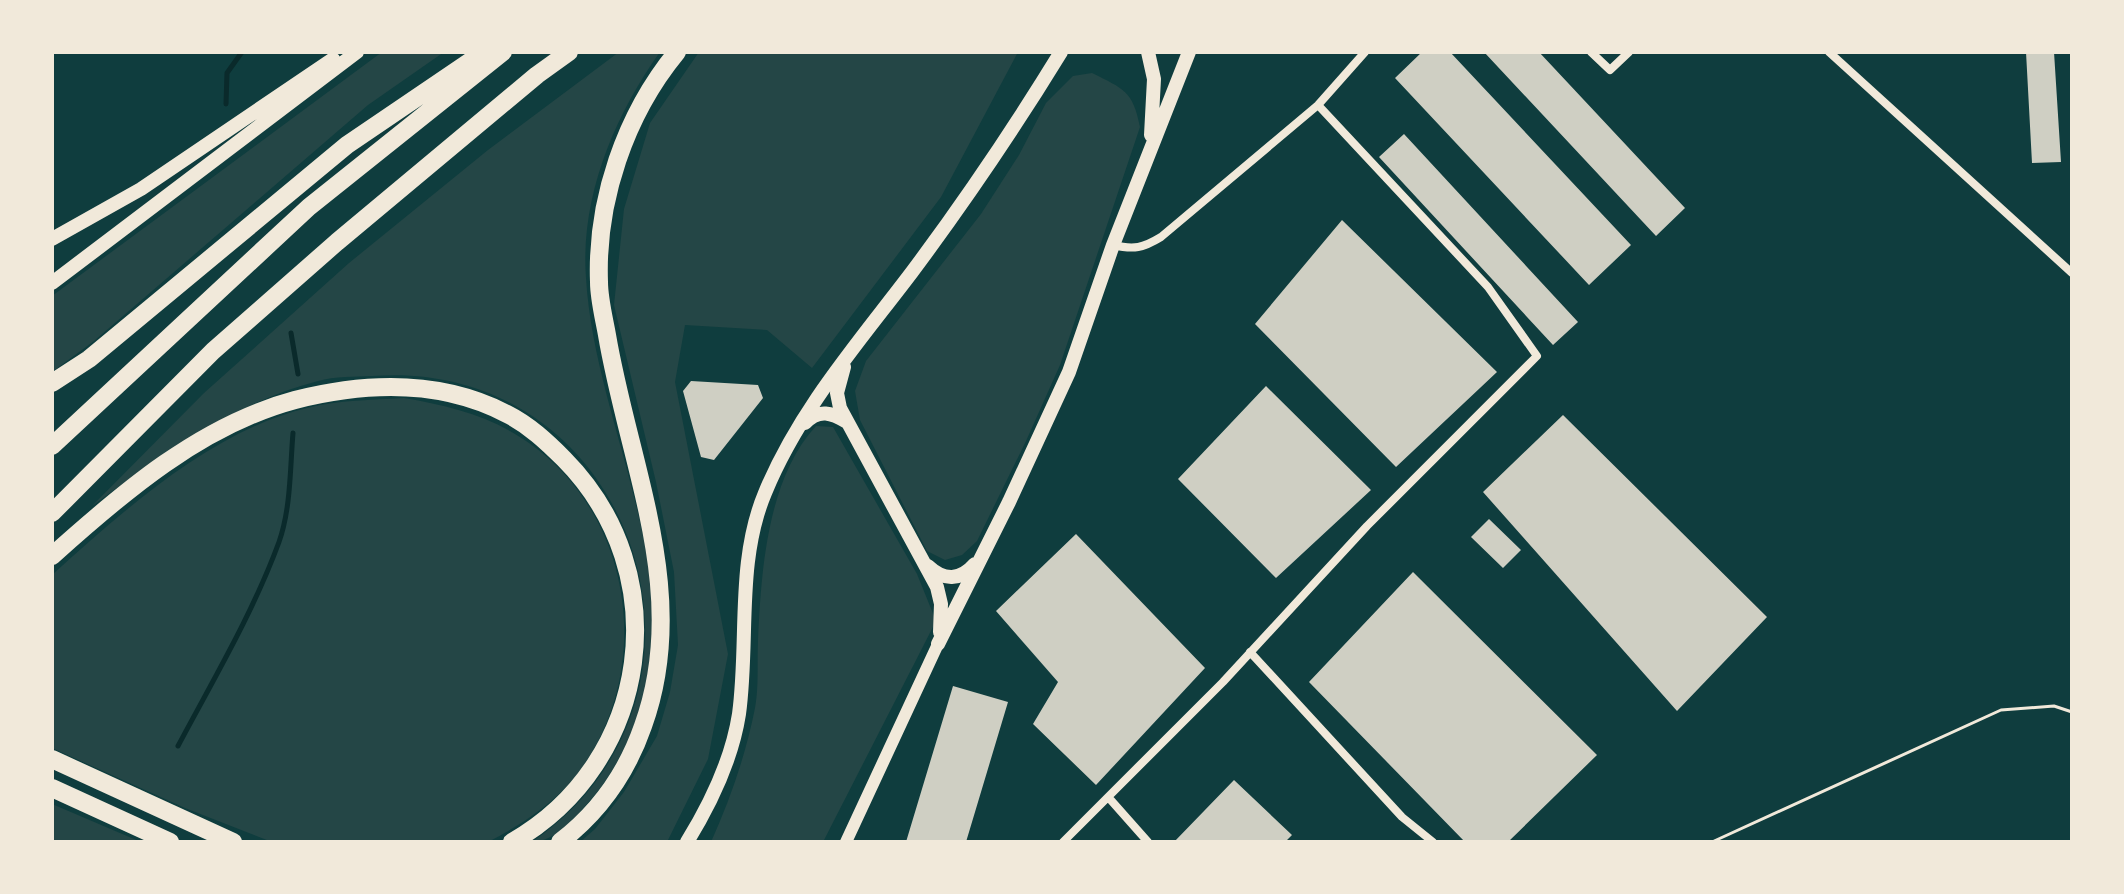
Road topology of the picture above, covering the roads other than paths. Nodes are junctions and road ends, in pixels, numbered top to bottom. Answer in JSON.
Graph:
{"nodes":[{"id":1,"x":343,"y":52,"type":"edge"},
{"id":2,"x":357,"y":52,"type":"edge"},
{"id":3,"x":484,"y":52,"type":"edge"},
{"id":4,"x":503,"y":52,"type":"edge"},
{"id":5,"x":569,"y":52,"type":"edge"},
{"id":6,"x":677,"y":52,"type":"edge"},
{"id":7,"x":1052,"y":52,"type":"edge"},
{"id":8,"x":1061,"y":52,"type":"edge"},
{"id":9,"x":1072,"y":52,"type":"edge"},
{"id":10,"x":1148,"y":52,"type":"edge"},
{"id":11,"x":1189,"y":52,"type":"edge"},
{"id":12,"x":1365,"y":52,"type":"edge"},
{"id":13,"x":1591,"y":52,"type":"edge"},
{"id":14,"x":1629,"y":52,"type":"edge"},
{"id":15,"x":1829,"y":52,"type":"edge"},
{"id":16,"x":1045,"y":79,"type":"junction"},
{"id":17,"x":1318,"y":105,"type":"junction"},
{"id":18,"x":1150,"y":147,"type":"junction"},
{"id":19,"x":52,"y":239,"type":"edge"},
{"id":20,"x":1113,"y":245,"type":"junction"},
{"id":21,"x":2072,"y":273,"type":"edge"},
{"id":22,"x":52,"y":283,"type":"edge"},
{"id":23,"x":853,"y":349,"type":"junction"},
{"id":24,"x":52,"y":383,"type":"edge"},
{"id":25,"x":850,"y":424,"type":"junction"},
{"id":26,"x":792,"y":438,"type":"junction"},
{"id":27,"x":52,"y":446,"type":"edge"},
{"id":28,"x":52,"y":513,"type":"edge"},
{"id":29,"x":984,"y":554,"type":"junction"},
{"id":30,"x":52,"y":556,"type":"edge"},
{"id":31,"x":928,"y":566,"type":"junction"},
{"id":32,"x":938,"y":644,"type":"junction"},
{"id":33,"x":1250,"y":652,"type":"junction"},
{"id":34,"x":52,"y":759,"type":"edge"},
{"id":35,"x":52,"y":788,"type":"edge"},
{"id":36,"x":1109,"y":798,"type":"junction"},
{"id":37,"x":170,"y":842,"type":"edge"},
{"id":38,"x":233,"y":842,"type":"edge"},
{"id":39,"x":512,"y":842,"type":"edge"},
{"id":40,"x":560,"y":842,"type":"edge"},
{"id":41,"x":687,"y":842,"type":"edge"},
{"id":42,"x":846,"y":842,"type":"edge"},
{"id":43,"x":1063,"y":842,"type":"edge"},
{"id":44,"x":1148,"y":842,"type":"edge"},
{"id":45,"x":1433,"y":842,"type":"edge"}],
"edges":[{"from":1,"to":19,"type":"main road"},
{"from":2,"to":22,"type":"main road"},
{"from":3,"to":24,"type":"highway"},
{"from":4,"to":27,"type":"highway"},
{"from":5,"to":28,"type":"highway"},
{"from":6,"to":40,"type":"highway"},
{"from":7,"to":16,"type":"main road"},
{"from":8,"to":16,"type":"main road"},
{"from":9,"to":16,"type":"main road"},
{"from":10,"to":18,"type":"main road"},
{"from":11,"to":18,"type":"main road"},
{"from":12,"to":17,"type":"street"},
{"from":13,"to":14,"type":"street"},
{"from":15,"to":21,"type":"street"},
{"from":16,"to":23,"type":"main road"},
{"from":17,"to":20,"type":"street"},
{"from":17,"to":33,"type":"street"},
{"from":18,"to":20,"type":"main road"},
{"from":20,"to":29,"type":"main road"},
{"from":23,"to":25,"type":"main road"},
{"from":23,"to":26,"type":"main road"},
{"from":25,"to":26,"type":"main road"},
{"from":25,"to":31,"type":"main road"},
{"from":26,"to":41,"type":"main road"},
{"from":29,"to":31,"type":"main road"},
{"from":29,"to":32,"type":"main road"},
{"from":30,"to":39,"type":"highway"},
{"from":31,"to":32,"type":"main road"},
{"from":32,"to":42,"type":"street"},
{"from":33,"to":36,"type":"street"},
{"from":33,"to":45,"type":"street"},
{"from":34,"to":38,"type":"highway"},
{"from":35,"to":37,"type":"highway"},
{"from":36,"to":43,"type":"street"},
{"from":36,"to":44,"type":"street"}]}
